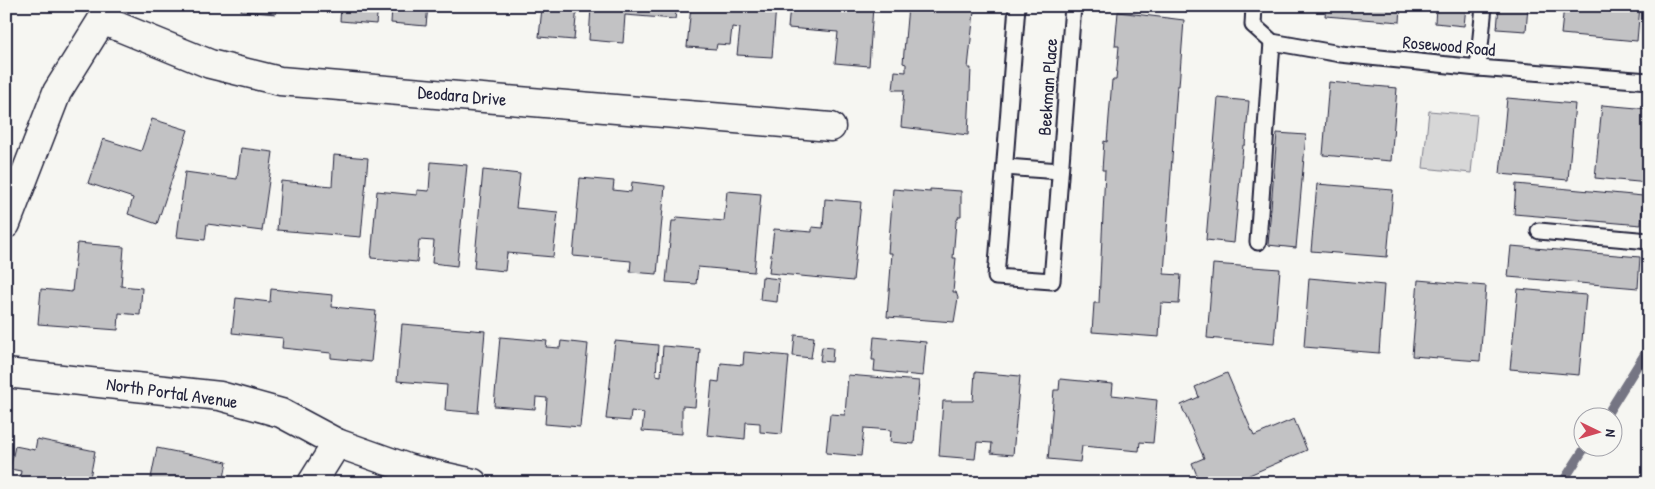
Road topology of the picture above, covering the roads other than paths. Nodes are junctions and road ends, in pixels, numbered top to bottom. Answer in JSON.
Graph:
{"nodes":[{"id":1,"x":1017,"y":6,"type":"edge"},
{"id":2,"x":1073,"y":6,"type":"edge"},
{"id":3,"x":1254,"y":6,"type":"edge"},
{"id":4,"x":1484,"y":6,"type":"edge"},
{"id":5,"x":105,"y":13,"type":"edge"},
{"id":6,"x":1272,"y":42,"type":"junction"},
{"id":7,"x":1478,"y":68,"type":"junction"},
{"id":8,"x":1649,"y":81,"type":"edge"},
{"id":9,"x":831,"y":127,"type":"dead end"},
{"id":10,"x":1005,"y":167,"type":"junction"},
{"id":11,"x":1060,"y":171,"type":"junction"},
{"id":12,"x":6,"y":224,"type":"edge"},
{"id":13,"x":1539,"y":231,"type":"dead end"},
{"id":14,"x":1649,"y":240,"type":"edge"},
{"id":15,"x":1258,"y":242,"type":"dead end"},
{"id":16,"x":6,"y":373,"type":"edge"},
{"id":17,"x":337,"y":442,"type":"junction"},
{"id":18,"x":312,"y":483,"type":"edge"},
{"id":19,"x":473,"y":483,"type":"edge"}],
"edges":[{"from":1,"to":10,"type":"lane","name":"Beekman Place"},
{"from":2,"to":11,"type":"lane","name":"Beekman Place"},
{"from":3,"to":6,"type":"lane"},
{"from":4,"to":7,"type":"lane"},
{"from":5,"to":9,"type":"street","name":"Deodara Drive"},
{"from":5,"to":12,"type":"street"},
{"from":6,"to":7,"type":"lane","name":"Rosewood Road"},
{"from":6,"to":15,"type":"lane"},
{"from":7,"to":8,"type":"lane","name":"Rosewood Road"},
{"from":10,"to":11,"type":"lane"},
{"from":10,"to":11,"type":"lane","name":"Beekman Place"},
{"from":13,"to":14,"type":"lane"},
{"from":16,"to":17,"type":"street","name":"North Portal Avenue"},
{"from":17,"to":18,"type":"street"},
{"from":17,"to":19,"type":"street","name":"North Portal Avenue"}]}
